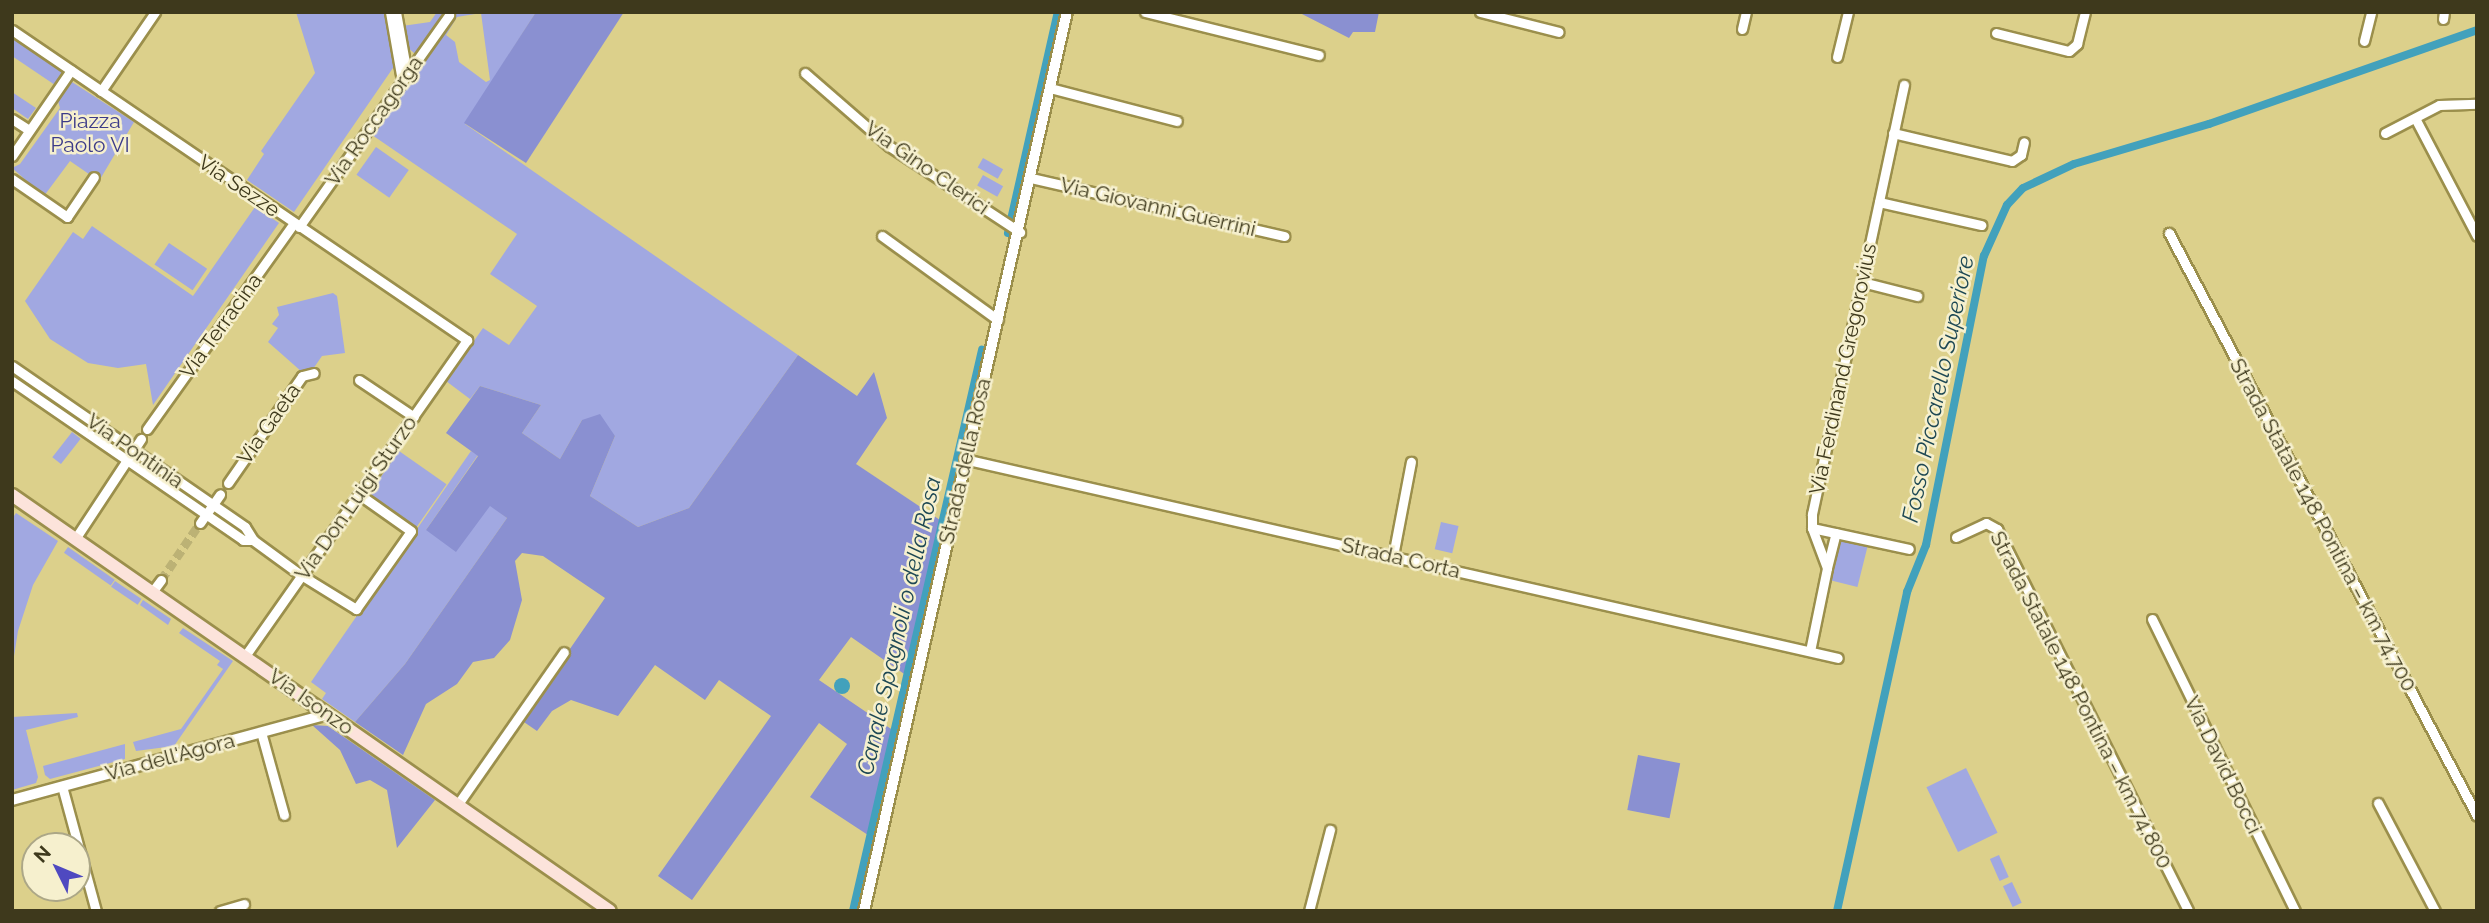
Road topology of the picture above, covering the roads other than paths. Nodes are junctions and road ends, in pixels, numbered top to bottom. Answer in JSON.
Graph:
{"nodes":[{"id":1,"x":155,"y":12,"type":"edge"},
{"id":2,"x":390,"y":12,"type":"edge"},
{"id":3,"x":396,"y":12,"type":"edge"},
{"id":4,"x":1067,"y":12,"type":"edge"},
{"id":5,"x":1145,"y":12,"type":"edge"},
{"id":6,"x":1480,"y":12,"type":"edge"},
{"id":7,"x":1746,"y":12,"type":"edge"},
{"id":8,"x":1848,"y":12,"type":"edge"},
{"id":9,"x":2085,"y":12,"type":"edge"},
{"id":10,"x":2371,"y":12,"type":"edge"},
{"id":11,"x":449,"y":15,"type":"dead end"},
{"id":12,"x":1742,"y":29,"type":"dead end"},
{"id":13,"x":12,"y":30,"type":"edge"},
{"id":14,"x":1559,"y":32,"type":"dead end"},
{"id":15,"x":1996,"y":33,"type":"dead end"},
{"id":16,"x":2364,"y":41,"type":"dead end"},
{"id":17,"x":1319,"y":55,"type":"dead end"},
{"id":18,"x":1837,"y":57,"type":"dead end"},
{"id":19,"x":71,"y":70,"type":"junction"},
{"id":20,"x":805,"y":74,"type":"dead end"},
{"id":21,"x":404,"y":78,"type":"junction"},
{"id":22,"x":1903,"y":85,"type":"dead end"},
{"id":23,"x":1049,"y":88,"type":"junction"},
{"id":24,"x":101,"y":91,"type":"junction"},
{"id":25,"x":2477,"y":104,"type":"edge"},
{"id":26,"x":2415,"y":118,"type":"junction"},
{"id":27,"x":12,"y":119,"type":"edge"},
{"id":28,"x":1177,"y":121,"type":"dead end"},
{"id":29,"x":29,"y":131,"type":"junction"},
{"id":30,"x":1894,"y":133,"type":"junction"},
{"id":31,"x":2385,"y":133,"type":"dead end"},
{"id":32,"x":2024,"y":142,"type":"dead end"},
{"id":33,"x":12,"y":156,"type":"edge"},
{"id":34,"x":94,"y":177,"type":"dead end"},
{"id":35,"x":1031,"y":178,"type":"junction"},
{"id":36,"x":12,"y":179,"type":"edge"},
{"id":37,"x":1879,"y":202,"type":"junction"},
{"id":38,"x":296,"y":225,"type":"junction"},
{"id":39,"x":1981,"y":225,"type":"dead end"},
{"id":40,"x":1020,"y":232,"type":"junction"},
{"id":41,"x":2169,"y":233,"type":"dead end"},
{"id":42,"x":882,"y":236,"type":"dead end"},
{"id":43,"x":1284,"y":236,"type":"dead end"},
{"id":44,"x":2477,"y":236,"type":"edge"},
{"id":45,"x":1862,"y":282,"type":"junction"},
{"id":46,"x":1917,"y":296,"type":"dead end"},
{"id":47,"x":998,"y":320,"type":"junction"},
{"id":48,"x":467,"y":340,"type":"joint"},
{"id":49,"x":12,"y":366,"type":"edge"},
{"id":50,"x":314,"y":373,"type":"dead end"},
{"id":51,"x":359,"y":380,"type":"dead end"},
{"id":52,"x":12,"y":381,"type":"edge"},
{"id":53,"x":414,"y":417,"type":"junction"},
{"id":54,"x":147,"y":429,"type":"dead end"},
{"id":55,"x":141,"y":439,"type":"dead end"},
{"id":56,"x":133,"y":450,"type":"junction"},
{"id":57,"x":964,"y":459,"type":"junction"},
{"id":58,"x":125,"y":461,"type":"junction"},
{"id":59,"x":1411,"y":462,"type":"dead end"},
{"id":60,"x":228,"y":483,"type":"dead end"},
{"id":61,"x":220,"y":494,"type":"dead end"},
{"id":62,"x":12,"y":495,"type":"edge"},
{"id":63,"x":360,"y":495,"type":"junction"},
{"id":64,"x":213,"y":505,"type":"junction"},
{"id":65,"x":203,"y":519,"type":"junction"},
{"id":66,"x":1812,"y":528,"type":"junction"},
{"id":67,"x":1836,"y":533,"type":"junction"},
{"id":68,"x":1956,"y":537,"type":"dead end"},
{"id":69,"x":75,"y":539,"type":"junction"},
{"id":70,"x":253,"y":540,"type":"junction"},
{"id":71,"x":1909,"y":549,"type":"dead end"},
{"id":72,"x":1393,"y":556,"type":"junction"},
{"id":73,"x":1827,"y":568,"type":"junction"},
{"id":74,"x":301,"y":575,"type":"junction"},
{"id":75,"x":161,"y":580,"type":"tunnel mouth"},
{"id":76,"x":152,"y":592,"type":"junction"},
{"id":77,"x":2152,"y":619,"type":"dead end"},
{"id":78,"x":564,"y":652,"type":"dead end"},
{"id":79,"x":1810,"y":652,"type":"junction"},
{"id":80,"x":245,"y":656,"type":"junction"},
{"id":81,"x":1838,"y":658,"type":"dead end"},
{"id":82,"x":328,"y":714,"type":"junction"},
{"id":83,"x":261,"y":732,"type":"junction"},
{"id":84,"x":62,"y":786,"type":"junction"},
{"id":85,"x":12,"y":800,"type":"edge"},
{"id":86,"x":2378,"y":803,"type":"dead end"},
{"id":87,"x":458,"y":804,"type":"junction"},
{"id":88,"x":284,"y":815,"type":"dead end"},
{"id":89,"x":2477,"y":816,"type":"edge"},
{"id":90,"x":1330,"y":830,"type":"dead end"},
{"id":91,"x":244,"y":904,"type":"dead end"},
{"id":92,"x":96,"y":911,"type":"edge"},
{"id":93,"x":220,"y":911,"type":"edge"},
{"id":94,"x":610,"y":911,"type":"edge"},
{"id":95,"x":863,"y":911,"type":"edge"},
{"id":96,"x":1309,"y":911,"type":"edge"},
{"id":97,"x":2188,"y":911,"type":"edge"},
{"id":98,"x":2295,"y":911,"type":"edge"},
{"id":99,"x":2435,"y":911,"type":"edge"}],
"edges":[{"from":1,"to":24,"type":"street"},
{"from":2,"to":21,"type":"street"},
{"from":3,"to":21,"type":"street"},
{"from":4,"to":23,"type":"street","name":"Strada della Rosa"},
{"from":5,"to":17,"type":"street"},
{"from":6,"to":14,"type":"street"},
{"from":7,"to":12,"type":"street"},
{"from":8,"to":18,"type":"street"},
{"from":9,"to":15,"type":"street"},
{"from":10,"to":16,"type":"street"},
{"from":11,"to":21,"type":"street","name":"Via Roccagorga"},
{"from":13,"to":19,"type":"street","name":"Via Sezze"},
{"from":19,"to":24,"type":"street","name":"Via Sezze"},
{"from":19,"to":29,"type":"street"},
{"from":20,"to":40,"type":"street","name":"Via Gino Clerici"},
{"from":21,"to":38,"type":"street","name":"Via Roccagorga"},
{"from":22,"to":30,"type":"street","name":"Via Ferdinand Gregorovius"},
{"from":23,"to":28,"type":"street"},
{"from":23,"to":35,"type":"street","name":"Strada della Rosa"},
{"from":24,"to":38,"type":"street","name":"Via Sezze"},
{"from":25,"to":26,"type":"street"},
{"from":26,"to":31,"type":"street"},
{"from":26,"to":44,"type":"street"},
{"from":27,"to":29,"type":"street"},
{"from":29,"to":33,"type":"street"},
{"from":30,"to":32,"type":"street"},
{"from":30,"to":37,"type":"street","name":"Via Ferdinand Gregorovius"},
{"from":34,"to":36,"type":"street"},
{"from":35,"to":40,"type":"street","name":"Strada della Rosa"},
{"from":35,"to":43,"type":"street","name":"Via Giovanni Guerrini"},
{"from":37,"to":39,"type":"street"},
{"from":37,"to":45,"type":"street","name":"Via Ferdinand Gregorovius"},
{"from":38,"to":48,"type":"street","name":"Via Sezze"},
{"from":38,"to":54,"type":"street","name":"Via Terracina"},
{"from":40,"to":47,"type":"street","name":"Strada della Rosa"},
{"from":41,"to":89,"type":"street","name":"Strada Statale 148 Pontina – km 74,700"},
{"from":42,"to":47,"type":"street"},
{"from":45,"to":46,"type":"street"},
{"from":45,"to":66,"type":"street","name":"Via Ferdinand Gregorovius"},
{"from":47,"to":57,"type":"street","name":"Strada della Rosa"},
{"from":48,"to":53,"type":"street","name":"Via Don Luigi Sturzo"},
{"from":49,"to":56,"type":"street","name":"Via Pontinia"},
{"from":50,"to":60,"type":"street","name":"Via Gaeta"},
{"from":51,"to":53,"type":"street"},
{"from":52,"to":58,"type":"street","name":"Via Pontinia"},
{"from":53,"to":63,"type":"street","name":"Via Don Luigi Sturzo"},
{"from":55,"to":56,"type":"street"},
{"from":56,"to":58,"type":"street"},
{"from":56,"to":64,"type":"street","name":"Via Pontinia"},
{"from":57,"to":72,"type":"street","name":"Strada Corta"},
{"from":57,"to":95,"type":"street","name":"Strada della Rosa"},
{"from":58,"to":65,"type":"street","name":"Via Pontinia"},
{"from":58,"to":69,"type":"street"},
{"from":59,"to":72,"type":"street"},
{"from":61,"to":64,"type":"street"},
{"from":62,"to":69,"type":"main road","name":"Via Isonzo"},
{"from":63,"to":74,"type":"street","name":"Via Don Luigi Sturzo"},
{"from":63,"to":74,"type":"street","name":"Via Pontinia"},
{"from":64,"to":65,"type":"street"},
{"from":64,"to":70,"type":"street","name":"Via Pontinia"},
{"from":65,"to":70,"type":"street","name":"Via Pontinia"},
{"from":66,"to":67,"type":"street"},
{"from":66,"to":73,"type":"street"},
{"from":67,"to":71,"type":"street"},
{"from":67,"to":73,"type":"street"},
{"from":68,"to":97,"type":"street","name":"Strada Statale 148 Pontina – km 74,800"},
{"from":69,"to":76,"type":"main road","name":"Via Isonzo"},
{"from":70,"to":74,"type":"street","name":"Via Pontinia"},
{"from":72,"to":79,"type":"street","name":"Strada Corta"},
{"from":73,"to":79,"type":"street"},
{"from":74,"to":80,"type":"street","name":"Via Don Luigi Sturzo"},
{"from":75,"to":76,"type":"street"},
{"from":76,"to":80,"type":"main road","name":"Via Isonzo"},
{"from":77,"to":98,"type":"street","name":"Via David Bocci"},
{"from":78,"to":87,"type":"street"},
{"from":79,"to":81,"type":"street","name":"Strada Corta"},
{"from":80,"to":82,"type":"main road","name":"Via Isonzo"},
{"from":82,"to":83,"type":"street","name":"Via dell'Agora"},
{"from":82,"to":87,"type":"main road","name":"Via Isonzo"},
{"from":83,"to":84,"type":"street","name":"Via dell'Agora"},
{"from":83,"to":88,"type":"street"},
{"from":84,"to":85,"type":"street","name":"Via dell'Agora"},
{"from":84,"to":92,"type":"street"},
{"from":86,"to":99,"type":"street"},
{"from":87,"to":94,"type":"main road","name":"Via Isonzo"},
{"from":90,"to":96,"type":"street"},
{"from":91,"to":93,"type":"street"}]}
